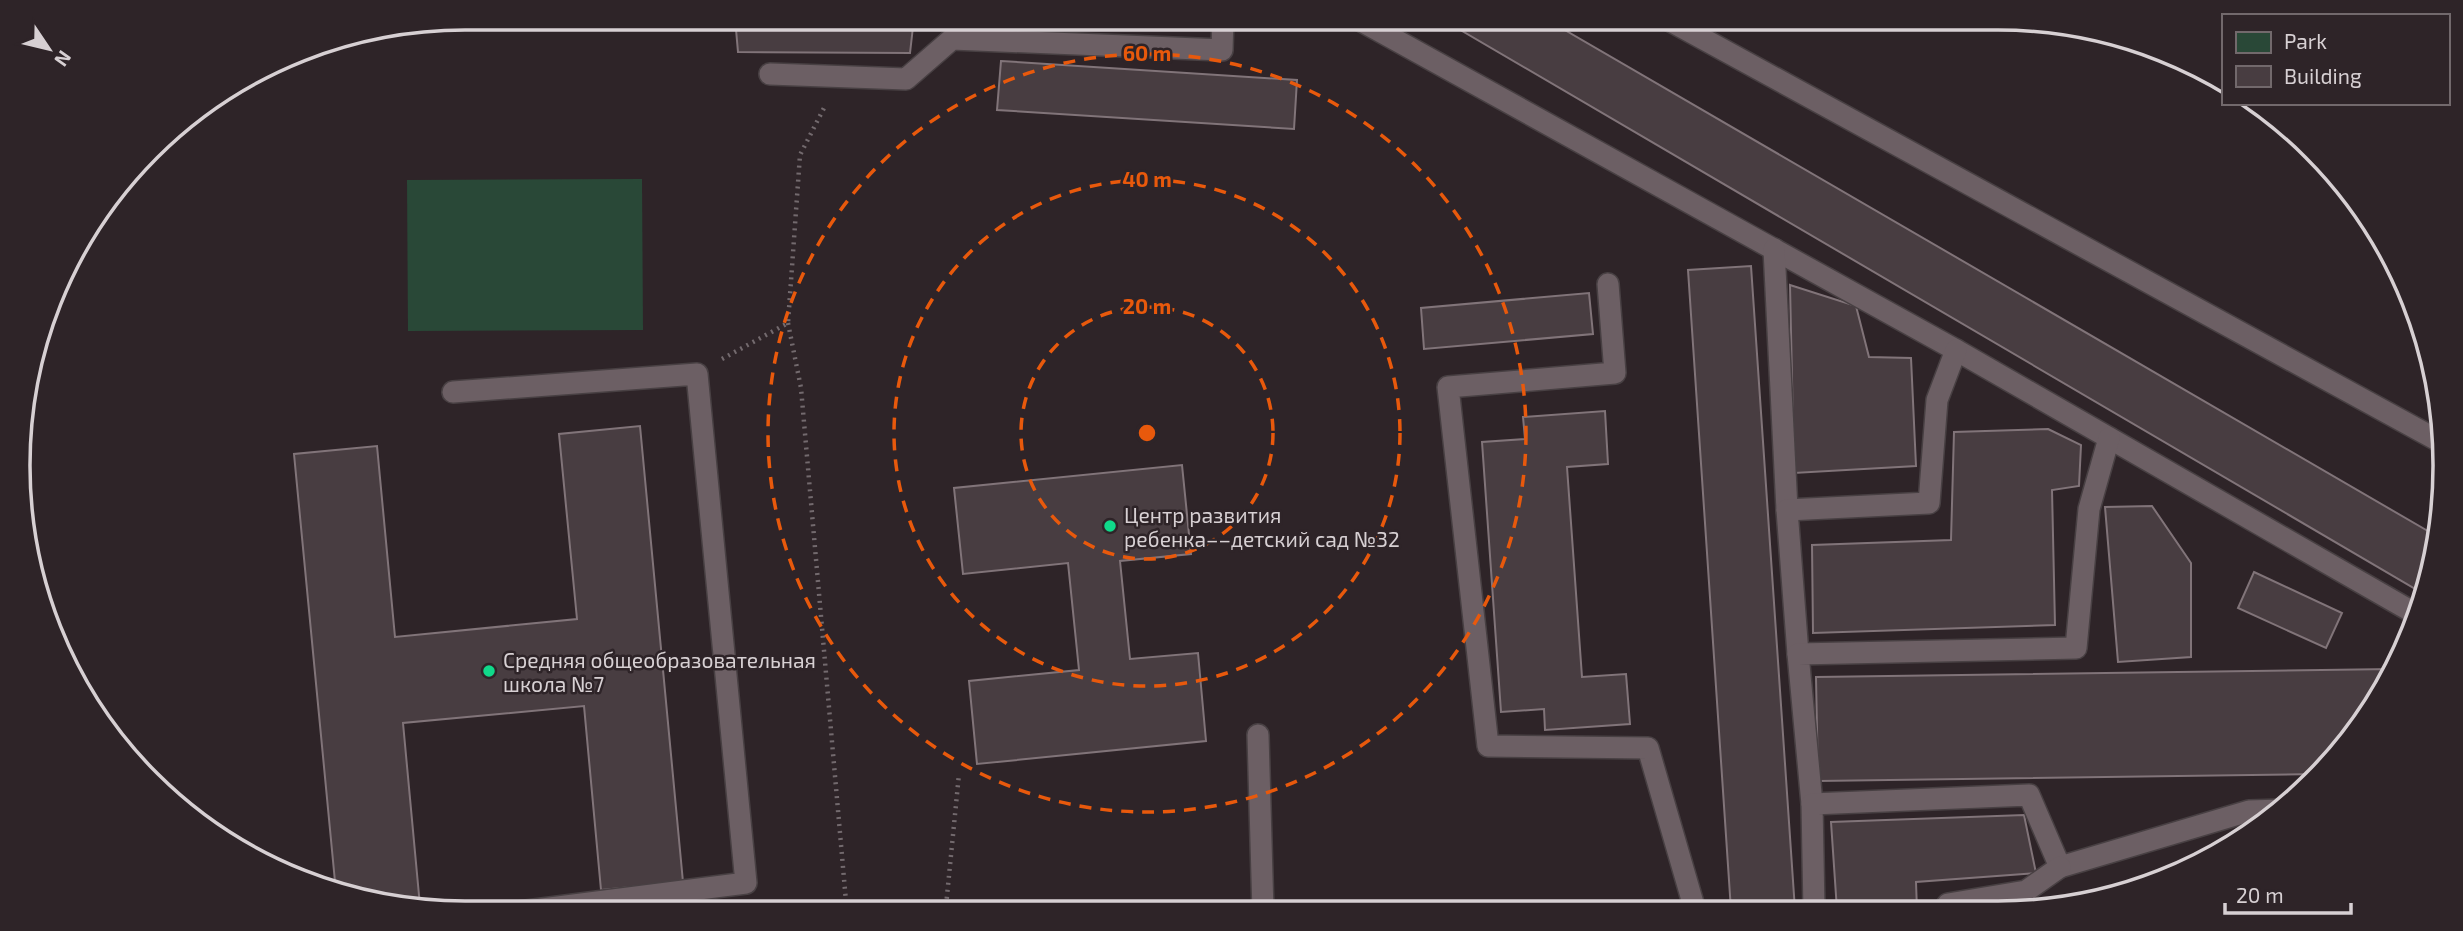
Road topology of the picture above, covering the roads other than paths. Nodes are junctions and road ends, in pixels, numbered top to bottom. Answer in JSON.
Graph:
{"nodes":[{"id":1,"x":1223,"y":30,"type":"edge"},
{"id":2,"x":1378,"y":30,"type":"edge"},
{"id":3,"x":1687,"y":30,"type":"edge"},
{"id":4,"x":769,"y":74,"type":"dead end"},
{"id":5,"x":1774,"y":249,"type":"junction"},
{"id":6,"x":1608,"y":284,"type":"dead end"},
{"id":7,"x":1956,"y":350,"type":"junction"},
{"id":8,"x":453,"y":392,"type":"dead end"},
{"id":9,"x":2432,"y":437,"type":"edge"},
{"id":10,"x":2109,"y":438,"type":"junction"},
{"id":11,"x":1787,"y":510,"type":"junction"},
{"id":12,"x":2409,"y":610,"type":"edge"},
{"id":13,"x":1798,"y":654,"type":"junction"},
{"id":14,"x":1258,"y":735,"type":"dead end"},
{"id":15,"x":1812,"y":804,"type":"junction"},
{"id":16,"x":2264,"y":811,"type":"edge"},
{"id":17,"x":2060,"y":867,"type":"junction"},
{"id":18,"x":605,"y":901,"type":"edge"},
{"id":19,"x":1263,"y":901,"type":"edge"},
{"id":20,"x":1692,"y":901,"type":"edge"},
{"id":21,"x":1814,"y":901,"type":"edge"},
{"id":22,"x":1966,"y":901,"type":"edge"}],
"edges":[{"from":1,"to":4,"type":"lane"},
{"from":2,"to":5,"type":"lane"},
{"from":3,"to":9,"type":"lane"},
{"from":5,"to":7,"type":"lane"},
{"from":5,"to":11,"type":"lane"},
{"from":6,"to":20,"type":"lane"},
{"from":7,"to":10,"type":"lane"},
{"from":7,"to":11,"type":"lane"},
{"from":8,"to":18,"type":"lane"},
{"from":10,"to":12,"type":"lane"},
{"from":10,"to":13,"type":"lane"},
{"from":11,"to":13,"type":"lane"},
{"from":13,"to":15,"type":"lane"},
{"from":14,"to":19,"type":"lane"},
{"from":15,"to":17,"type":"lane"},
{"from":15,"to":21,"type":"lane"},
{"from":16,"to":17,"type":"lane"},
{"from":17,"to":22,"type":"lane"}]}
